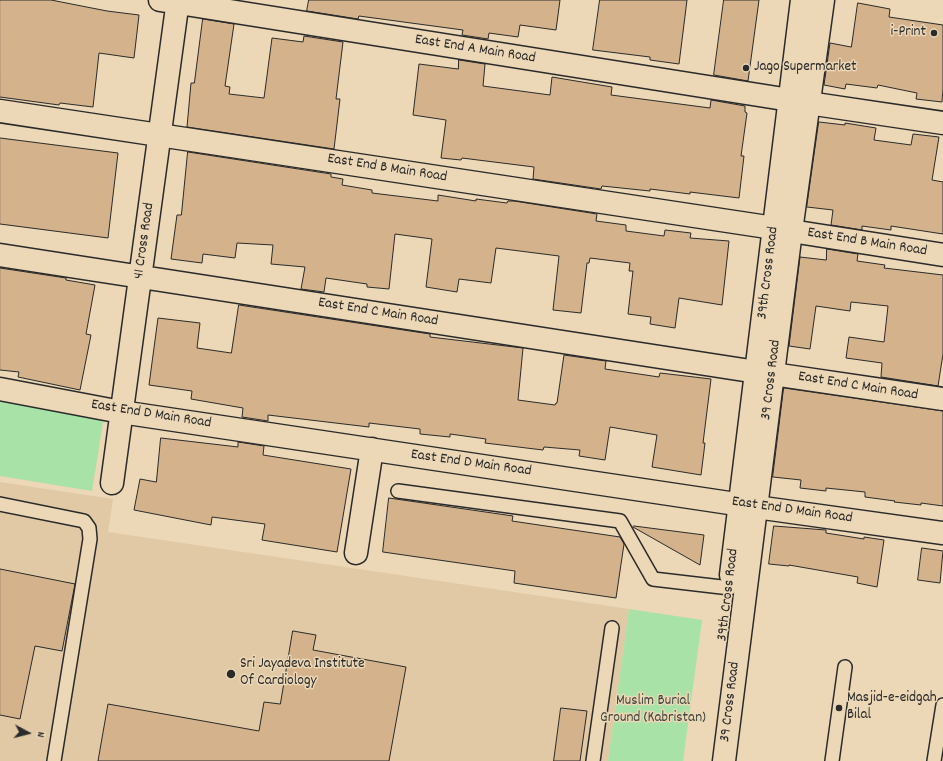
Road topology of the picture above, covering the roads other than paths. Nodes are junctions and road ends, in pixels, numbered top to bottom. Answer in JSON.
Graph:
{"nodes":[{"id":1,"x":802,"y":0,"type":"edge"},
{"id":2,"x":823,"y":0,"type":"edge"},
{"id":3,"x":172,"y":1,"type":"edge"},
{"id":4,"x":799,"y":102,"type":"junction"},
{"id":5,"x":0,"y":112,"type":"edge"},
{"id":6,"x":943,"y":123,"type":"edge"},
{"id":7,"x":160,"y":134,"type":"junction"},
{"id":8,"x":783,"y":230,"type":"junction"},
{"id":9,"x":0,"y":255,"type":"edge"},
{"id":10,"x":943,"y":255,"type":"edge"},
{"id":11,"x":140,"y":277,"type":"junction"},
{"id":12,"x":765,"y":373,"type":"junction"},
{"id":13,"x":0,"y":389,"type":"edge"},
{"id":14,"x":943,"y":399,"type":"edge"},
{"id":15,"x":121,"y":412,"type":"junction"},
{"id":16,"x":372,"y":449,"type":"junction"},
{"id":17,"x":112,"y":483,"type":"dead end"},
{"id":18,"x":398,"y":491,"type":"dead end"},
{"id":19,"x":0,"y":504,"type":"edge"},
{"id":20,"x":748,"y":505,"type":"junction"},
{"id":21,"x":943,"y":533,"type":"edge"},
{"id":22,"x":356,"y":553,"type":"dead end"},
{"id":23,"x":730,"y":588,"type":"junction"},
{"id":24,"x":612,"y":628,"type":"dead end"},
{"id":25,"x":845,"y":668,"type":"dead end"},
{"id":26,"x":943,"y":705,"type":"edge"},
{"id":27,"x":54,"y":761,"type":"edge"},
{"id":28,"x":593,"y":761,"type":"edge"},
{"id":29,"x":708,"y":761,"type":"edge"},
{"id":30,"x":724,"y":761,"type":"edge"},
{"id":31,"x":832,"y":761,"type":"edge"},
{"id":32,"x":934,"y":761,"type":"edge"}],
"edges":[{"from":1,"to":4,"type":"street"},
{"from":2,"to":4,"type":"street","name":"39 Cross Road"},
{"from":3,"to":4,"type":"street","name":"East End A Main Road"},
{"from":3,"to":7,"type":"street","name":"41 Cross Road"},
{"from":4,"to":6,"type":"street","name":"East End A Main Road"},
{"from":4,"to":8,"type":"street","name":"39 Cross Road"},
{"from":5,"to":7,"type":"street","name":"East End B Main Road"},
{"from":7,"to":8,"type":"street","name":"East End B Main Road"},
{"from":7,"to":11,"type":"street","name":"41 Cross Road"},
{"from":8,"to":10,"type":"street","name":"East End B Main Road"},
{"from":8,"to":12,"type":"street","name":"39 Cross Road"},
{"from":9,"to":11,"type":"street","name":"East End C Main Road"},
{"from":11,"to":12,"type":"street","name":"East End C Main Road"},
{"from":11,"to":15,"type":"street","name":"41 Cross Road"},
{"from":12,"to":14,"type":"street","name":"East End C Main Road"},
{"from":12,"to":20,"type":"street","name":"39 Cross Road"},
{"from":13,"to":15,"type":"street","name":"East End D Main Road"},
{"from":15,"to":16,"type":"street","name":"East End D Main Road"},
{"from":15,"to":17,"type":"street","name":"41 Cross Road"},
{"from":16,"to":20,"type":"street","name":"East End D Main Road"},
{"from":16,"to":22,"type":"street"},
{"from":18,"to":23,"type":"lane"},
{"from":19,"to":27,"type":"lane"},
{"from":20,"to":21,"type":"street","name":"East End D Main Road"},
{"from":20,"to":23,"type":"street","name":"39th Cross Road"},
{"from":20,"to":30,"type":"street","name":"39 Cross Road"},
{"from":23,"to":29,"type":"street","name":"39th Cross Road"},
{"from":24,"to":28,"type":"lane"},
{"from":25,"to":31,"type":"lane"},
{"from":26,"to":32,"type":"lane"}]}
